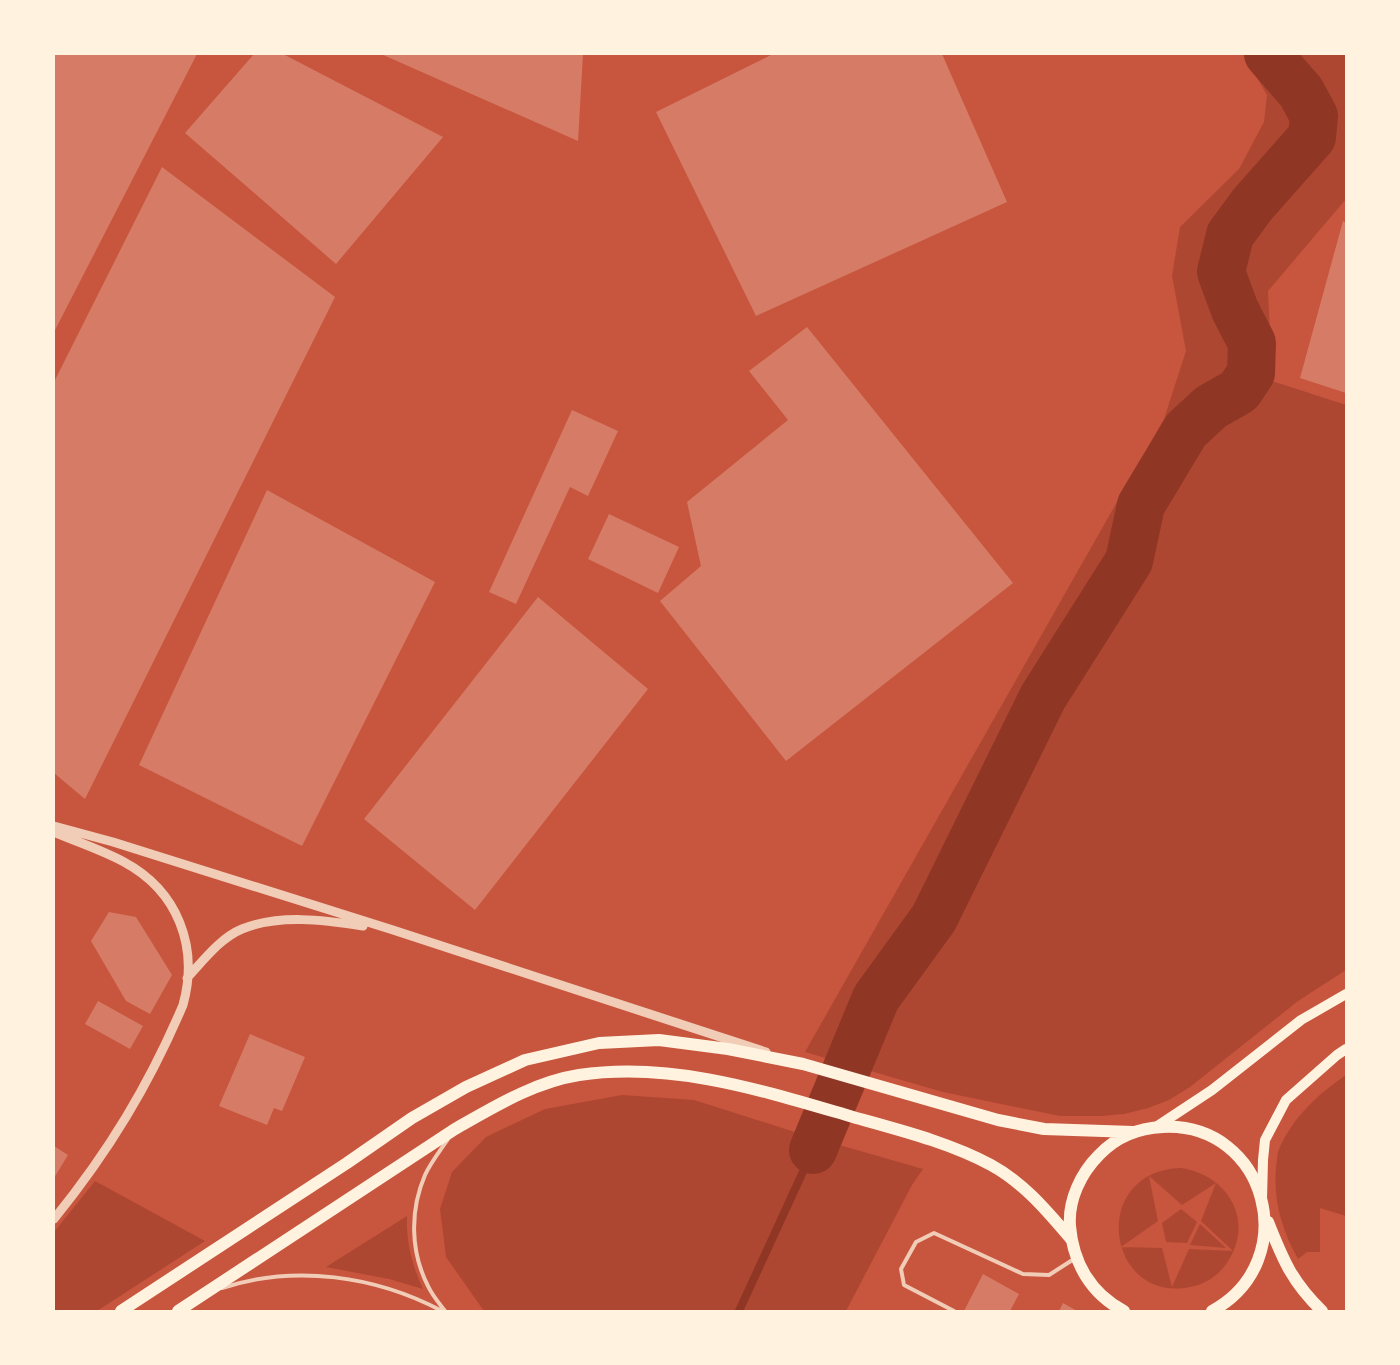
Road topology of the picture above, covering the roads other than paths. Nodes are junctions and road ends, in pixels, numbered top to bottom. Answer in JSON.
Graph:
{"nodes":[{"id":1,"x":54,"y":826,"type":"edge"},
{"id":2,"x":54,"y":832,"type":"edge"},
{"id":3,"x":393,"y":930,"type":"junction"},
{"id":4,"x":188,"y":978,"type":"junction"},
{"id":5,"x":1346,"y":994,"type":"edge"},
{"id":6,"x":1343,"y":1051,"type":"edge"},
{"id":7,"x":803,"y":1064,"type":"junction"},
{"id":8,"x":1156,"y":1127,"type":"junction"},
{"id":9,"x":455,"y":1129,"type":"junction"},
{"id":10,"x":1132,"y":1132,"type":"junction"},
{"id":11,"x":1262,"y":1200,"type":"junction"},
{"id":12,"x":1265,"y":1215,"type":"junction"},
{"id":13,"x":54,"y":1219,"type":"edge"},
{"id":14,"x":1071,"y":1239,"type":"junction"},
{"id":15,"x":1076,"y":1258,"type":"junction"},
{"id":16,"x":202,"y":1296,"type":"junction"},
{"id":17,"x":121,"y":1311,"type":"edge"},
{"id":18,"x":178,"y":1311,"type":"edge"},
{"id":19,"x":444,"y":1311,"type":"edge"},
{"id":20,"x":954,"y":1311,"type":"edge"},
{"id":21,"x":1124,"y":1311,"type":"edge"},
{"id":22,"x":1212,"y":1311,"type":"edge"},
{"id":23,"x":1322,"y":1311,"type":"edge"}],
"edges":[{"from":1,"to":3,"type":"street"},
{"from":2,"to":4,"type":"street"},
{"from":3,"to":4,"type":"street"},
{"from":3,"to":7,"type":"street"},
{"from":4,"to":13,"type":"street"},
{"from":5,"to":8,"type":"main road"},
{"from":6,"to":11,"type":"main road"},
{"from":7,"to":10,"type":"main road"},
{"from":7,"to":17,"type":"main road"},
{"from":8,"to":10,"type":"main road"},
{"from":8,"to":11,"type":"main road"},
{"from":9,"to":14,"type":"main road"},
{"from":9,"to":16,"type":"main road"},
{"from":9,"to":19,"type":"lane"},
{"from":10,"to":14,"type":"main road"},
{"from":11,"to":12,"type":"main road"},
{"from":12,"to":22,"type":"main road"},
{"from":12,"to":23,"type":"main road"},
{"from":14,"to":15,"type":"main road"},
{"from":15,"to":20,"type":"lane"},
{"from":15,"to":21,"type":"main road"},
{"from":16,"to":18,"type":"main road"},
{"from":16,"to":19,"type":"lane"}]}
